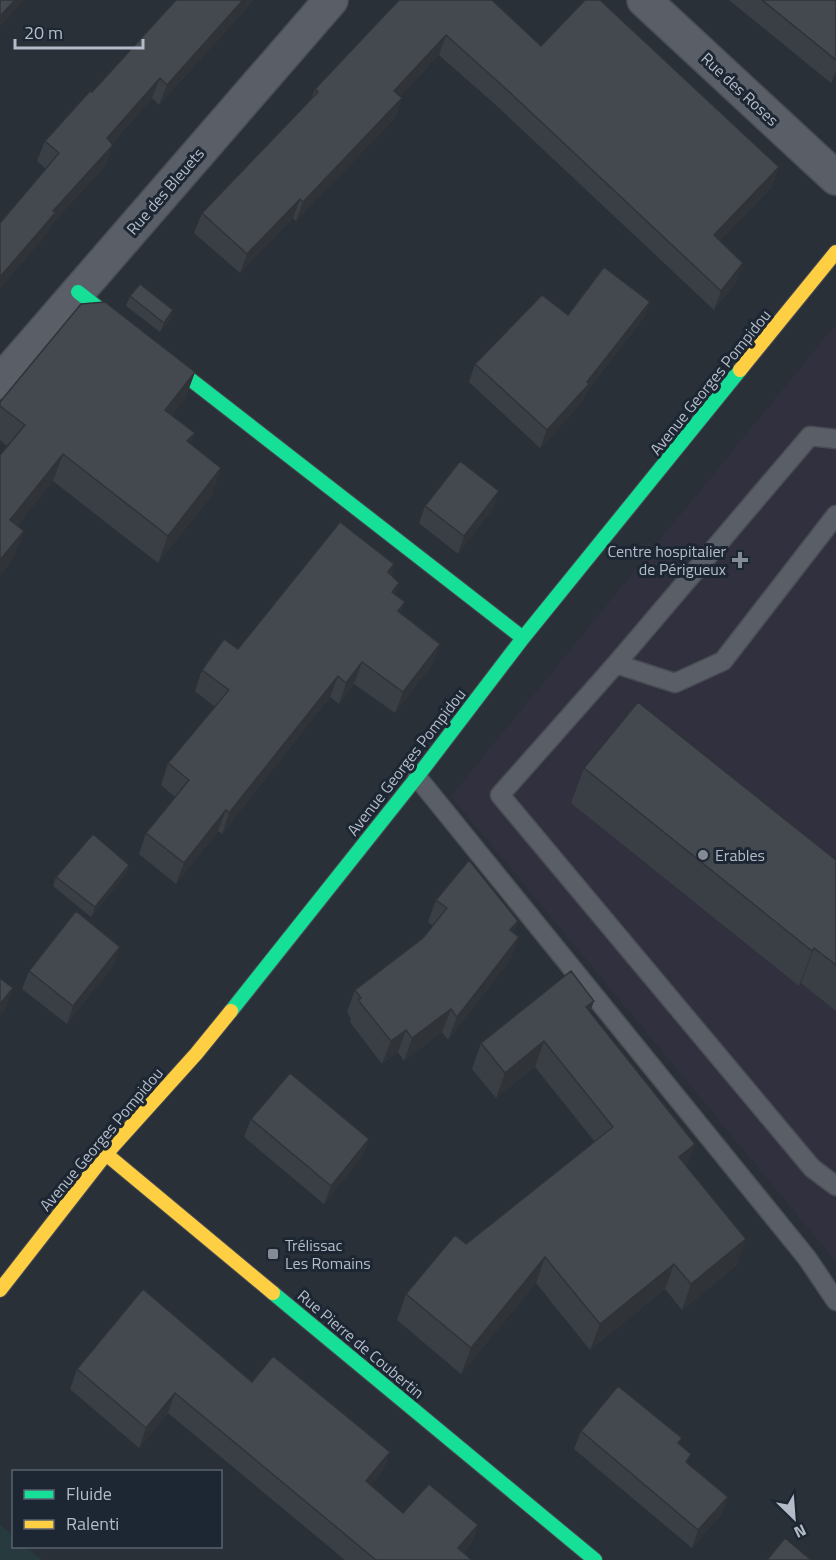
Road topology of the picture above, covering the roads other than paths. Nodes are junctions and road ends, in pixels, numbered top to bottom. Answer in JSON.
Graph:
{"nodes":[{"id":1,"x":331,"y":0,"type":"edge"},
{"id":2,"x":644,"y":0,"type":"edge"},
{"id":3,"x":836,"y":178,"type":"edge"},
{"id":4,"x":836,"y":252,"type":"edge"},
{"id":5,"x":78,"y":292,"type":"junction"},
{"id":6,"x":0,"y":382,"type":"edge"},
{"id":7,"x":836,"y":439,"type":"edge"},
{"id":8,"x":836,"y":515,"type":"edge"},
{"id":9,"x":523,"y":638,"type":"junction"},
{"id":10,"x":616,"y":664,"type":"junction"},
{"id":11,"x":417,"y":777,"type":"junction"},
{"id":12,"x":106,"y":1154,"type":"junction"},
{"id":13,"x":836,"y":1186,"type":"edge"},
{"id":14,"x":0,"y":1290,"type":"edge"},
{"id":15,"x":836,"y":1301,"type":"edge"},
{"id":16,"x":595,"y":1560,"type":"edge"}],
"edges":[{"from":1,"to":5,"type":"street","name":"Rue des Bleuets"},
{"from":2,"to":3,"type":"street","name":"Rue des Roses"},
{"from":4,"to":9,"type":"main road","name":"Avenue Georges Pompidou"},
{"from":5,"to":6,"type":"street","name":"Rue des Bleuets"},
{"from":5,"to":9,"type":"main road"},
{"from":7,"to":10,"type":"lane"},
{"from":8,"to":10,"type":"lane"},
{"from":9,"to":11,"type":"main road","name":"Avenue Georges Pompidou"},
{"from":10,"to":13,"type":"lane"},
{"from":11,"to":12,"type":"main road","name":"Avenue Georges Pompidou"},
{"from":11,"to":15,"type":"lane"},
{"from":12,"to":14,"type":"main road","name":"Avenue Georges Pompidou"},
{"from":12,"to":16,"type":"main road","name":"Rue Pierre de Coubertin"}]}
